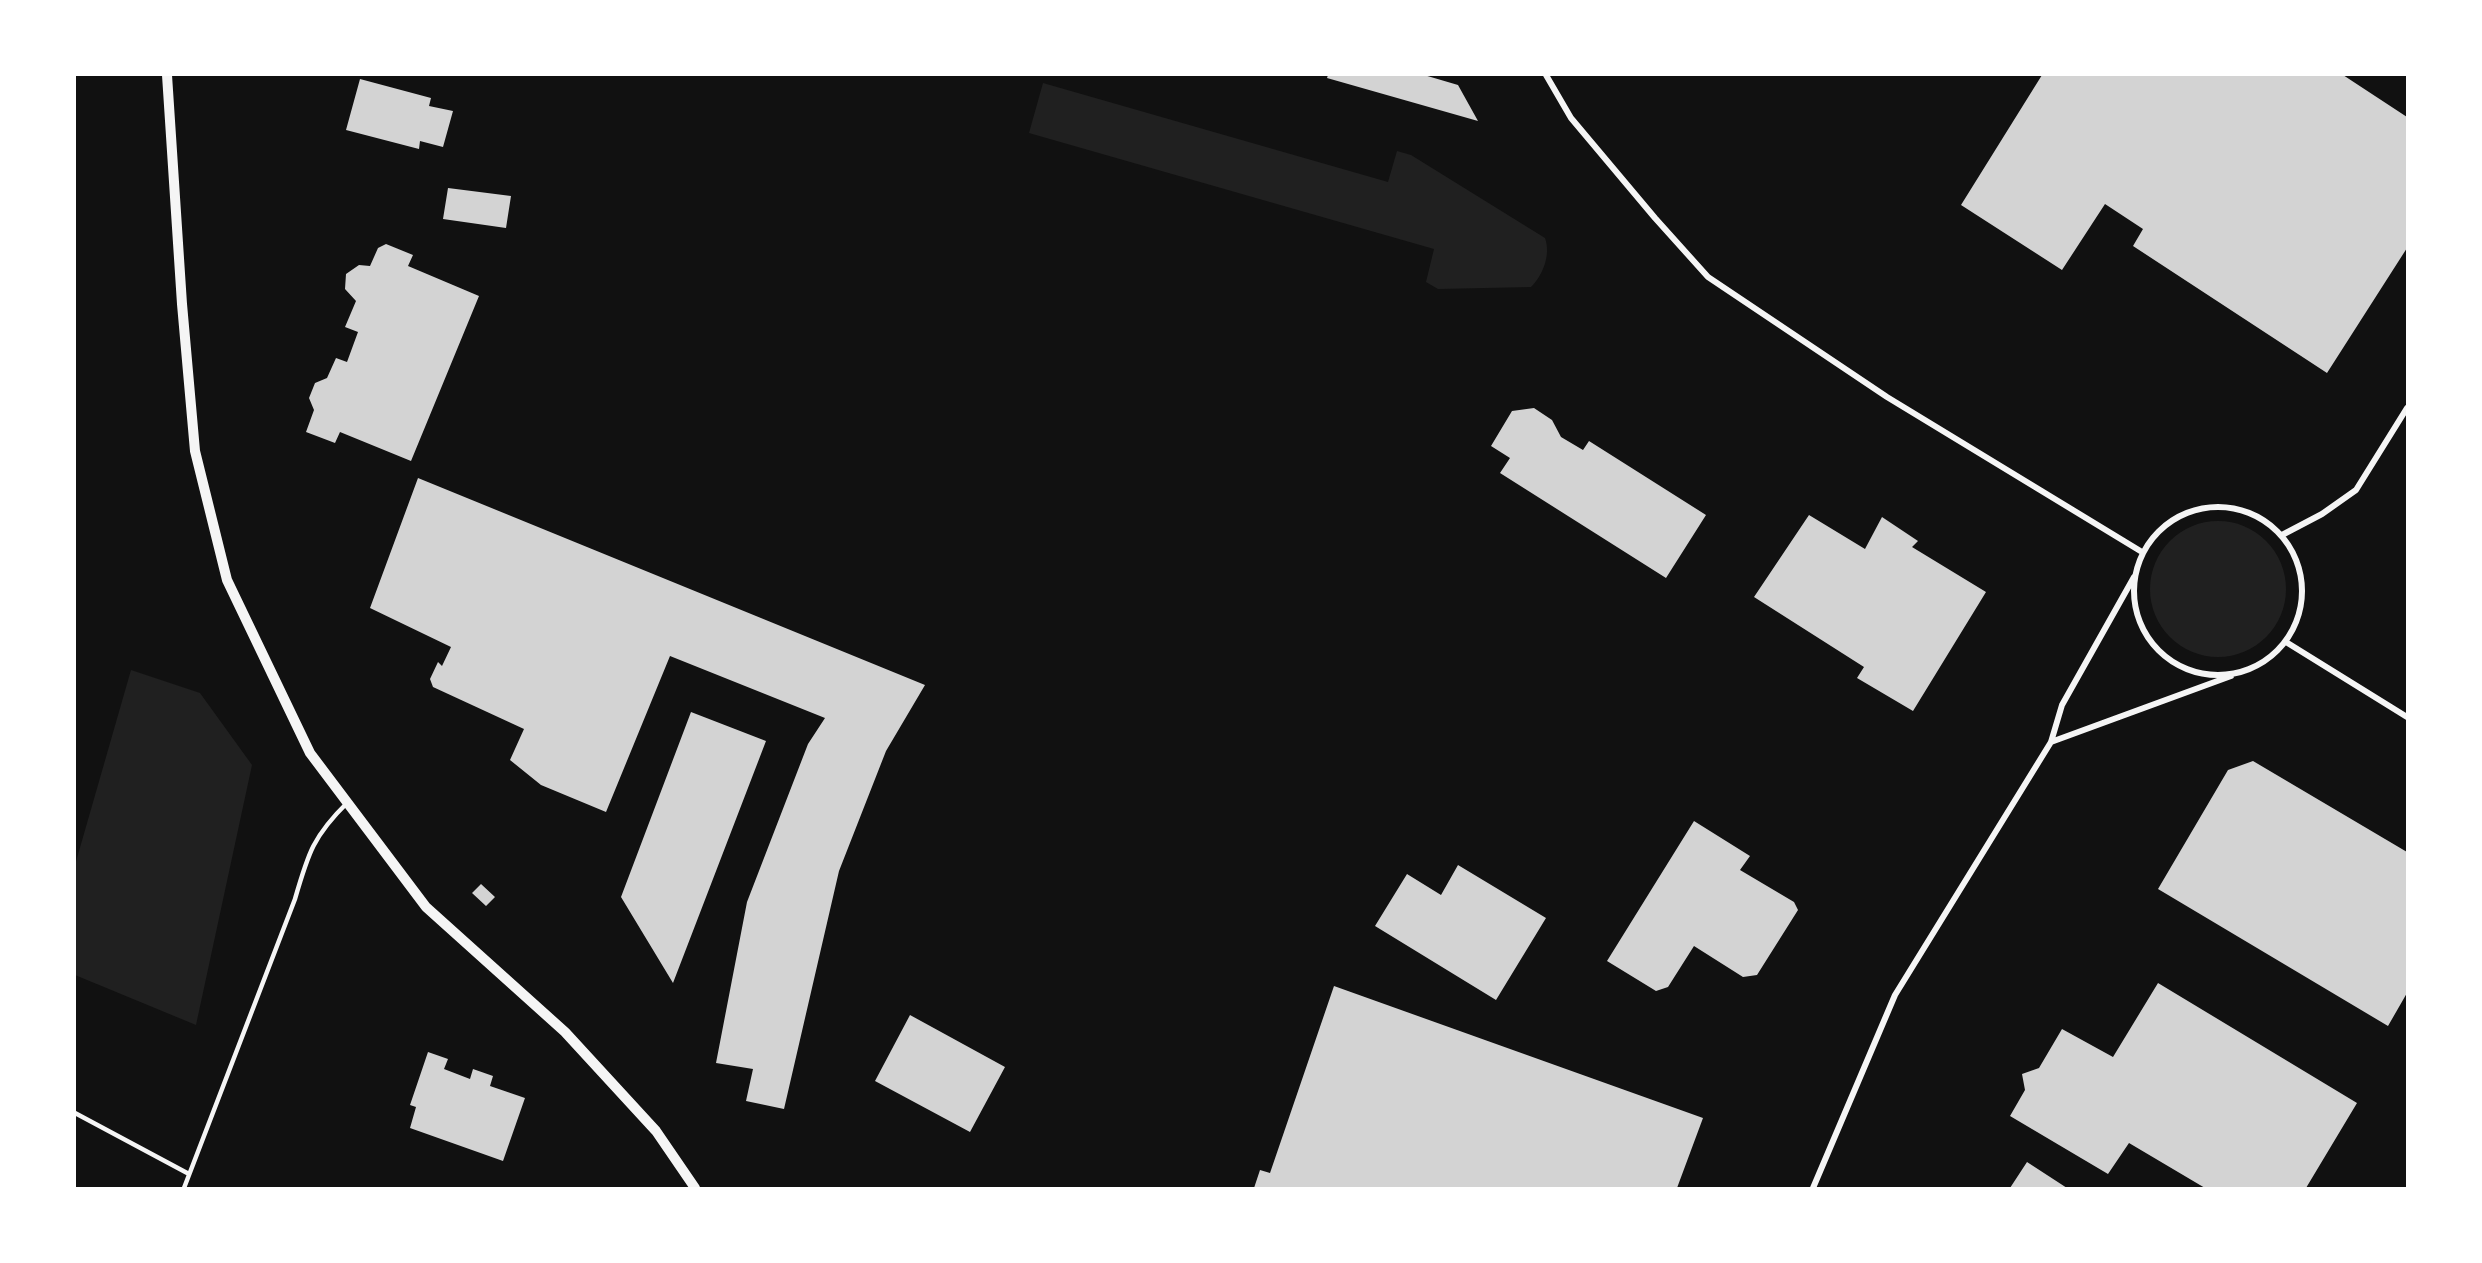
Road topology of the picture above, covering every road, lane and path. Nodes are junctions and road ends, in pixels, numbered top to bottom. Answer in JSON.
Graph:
{"nodes":[{"id":1,"x":167,"y":75,"type":"edge"},
{"id":2,"x":1546,"y":75,"type":"edge"},
{"id":3,"x":2407,"y":408,"type":"edge"},
{"id":4,"x":2282,"y":535,"type":"junction"},
{"id":5,"x":2142,"y":552,"type":"junction"},
{"id":6,"x":2134,"y":577,"type":"junction"},
{"id":7,"x":2286,"y":642,"type":"junction"},
{"id":8,"x":2239,"y":673,"type":"junction"},
{"id":9,"x":2407,"y":717,"type":"edge"},
{"id":10,"x":2051,"y":742,"type":"junction"},
{"id":11,"x":348,"y":802,"type":"junction"},
{"id":12,"x":75,"y":1113,"type":"edge"},
{"id":13,"x":189,"y":1174,"type":"junction"},
{"id":14,"x":184,"y":1188,"type":"edge"},
{"id":15,"x":694,"y":1188,"type":"edge"},
{"id":16,"x":1813,"y":1188,"type":"edge"}],
"edges":[{"from":1,"to":11,"type":"street"},
{"from":2,"to":5,"type":"street"},
{"from":3,"to":4,"type":"street"},
{"from":4,"to":5,"type":"street"},
{"from":4,"to":7,"type":"street"},
{"from":5,"to":6,"type":"street"},
{"from":6,"to":8,"type":"street"},
{"from":6,"to":10,"type":"street"},
{"from":7,"to":8,"type":"street"},
{"from":7,"to":9,"type":"street"},
{"from":8,"to":10,"type":"street"},
{"from":10,"to":16,"type":"street"},
{"from":11,"to":13,"type":"lane"},
{"from":11,"to":15,"type":"street"},
{"from":12,"to":13,"type":"lane"},
{"from":13,"to":14,"type":"lane"}]}
